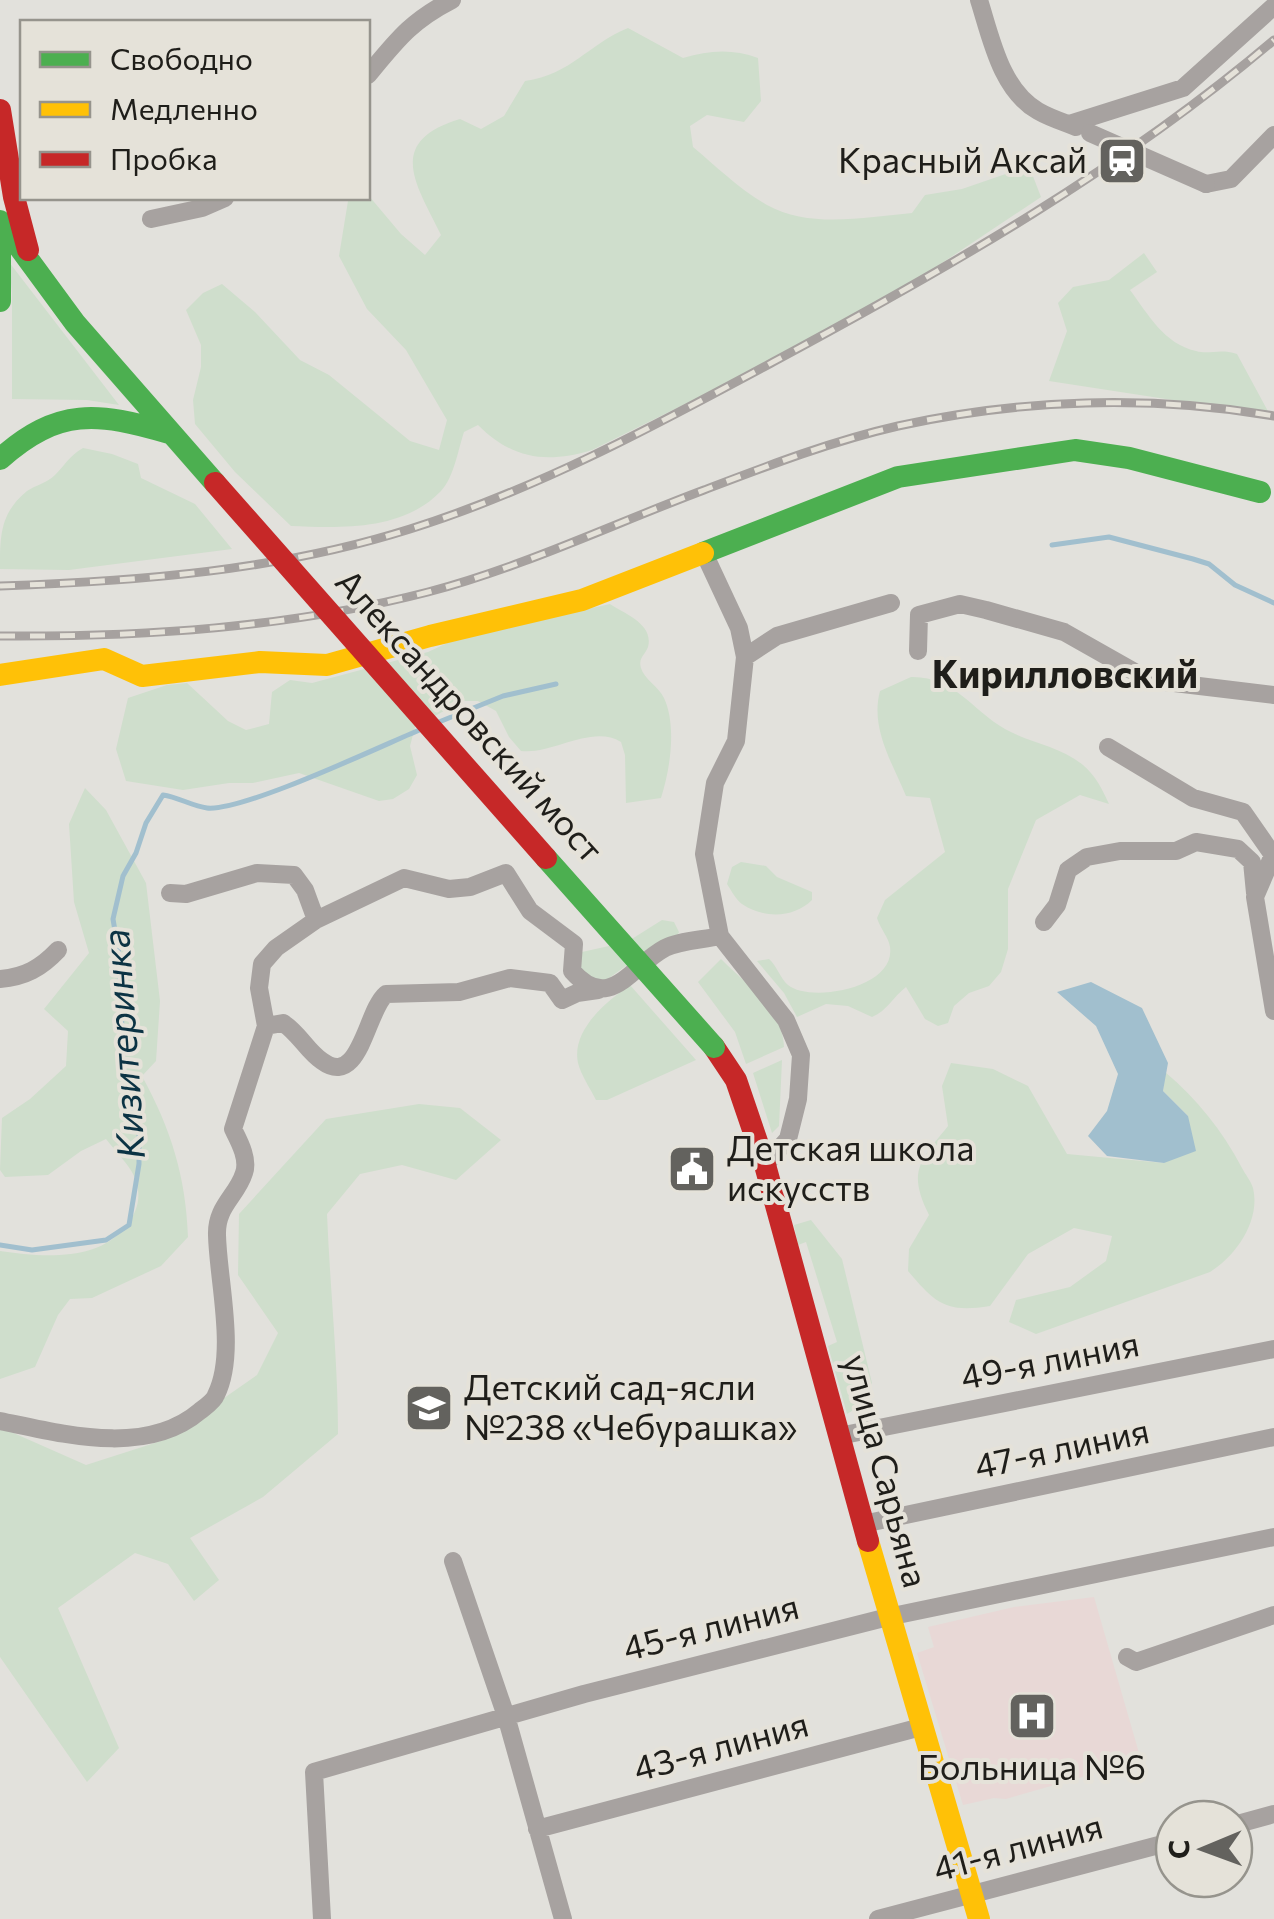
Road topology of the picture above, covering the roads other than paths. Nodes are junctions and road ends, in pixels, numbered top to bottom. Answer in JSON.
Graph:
{"nodes":[{"id":1,"x":452,"y":0,"type":"edge"},
{"id":2,"x":980,"y":0,"type":"edge"},
{"id":3,"x":1274,"y":6,"type":"edge"},
{"id":4,"x":370,"y":73,"type":"edge"},
{"id":5,"x":0,"y":110,"type":"edge"},
{"id":6,"x":1069,"y":124,"type":"junction"},
{"id":7,"x":1274,"y":135,"type":"edge"},
{"id":8,"x":220,"y":200,"type":"edge"},
{"id":9,"x":152,"y":218,"type":"dead end"},
{"id":10,"x":0,"y":222,"type":"edge"},
{"id":11,"x":36,"y":272,"type":"junction"},
{"id":12,"x":0,"y":301,"type":"edge"},
{"id":13,"x":170,"y":434,"type":"junction"},
{"id":14,"x":0,"y":459,"type":"edge"},
{"id":15,"x":1260,"y":492,"type":"dead end"},
{"id":16,"x":704,"y":553,"type":"junction"},
{"id":17,"x":891,"y":603,"type":"dead end"},
{"id":18,"x":918,"y":651,"type":"dead end"},
{"id":19,"x":745,"y":657,"type":"junction"},
{"id":20,"x":0,"y":675,"type":"edge"},
{"id":21,"x":1274,"y":695,"type":"edge"},
{"id":22,"x":1108,"y":747,"type":"dead end"},
{"id":23,"x":170,"y":893,"type":"dead end"},
{"id":24,"x":1255,"y":896,"type":"junction"},
{"id":25,"x":316,"y":920,"type":"junction"},
{"id":26,"x":1044,"y":922,"type":"dead end"},
{"id":27,"x":720,"y":936,"type":"junction"},
{"id":28,"x":58,"y":950,"type":"dead end"},
{"id":29,"x":0,"y":980,"type":"edge"},
{"id":30,"x":604,"y":990,"type":"junction"},
{"id":31,"x":1274,"y":1011,"type":"edge"},
{"id":32,"x":266,"y":1026,"type":"junction"},
{"id":33,"x":714,"y":1046,"type":"joint"},
{"id":34,"x":765,"y":1165,"type":"junction"},
{"id":35,"x":1274,"y":1349,"type":"edge"},
{"id":36,"x":0,"y":1421,"type":"edge"},
{"id":37,"x":840,"y":1436,"type":"junction"},
{"id":38,"x":1274,"y":1437,"type":"edge"},
{"id":39,"x":863,"y":1524,"type":"junction"},
{"id":40,"x":1274,"y":1537,"type":"edge"},
{"id":41,"x":453,"y":1561,"type":"dead end"},
{"id":42,"x":1274,"y":1615,"type":"edge"},
{"id":43,"x":888,"y":1616,"type":"junction"},
{"id":44,"x":1127,"y":1657,"type":"dead end"},
{"id":45,"x":506,"y":1716,"type":"junction"},
{"id":46,"x":921,"y":1726,"type":"junction"},
{"id":47,"x":538,"y":1830,"type":"junction"},
{"id":48,"x":1154,"y":1846,"type":"edge"},
{"id":49,"x":972,"y":1894,"type":"junction"},
{"id":50,"x":322,"y":1919,"type":"edge"},
{"id":51,"x":562,"y":1919,"type":"edge"},
{"id":52,"x":878,"y":1919,"type":"edge"},
{"id":53,"x":980,"y":1919,"type":"edge"}],
"edges":[{"from":1,"to":4,"type":"street"},
{"from":2,"to":6,"type":"street"},
{"from":3,"to":6,"type":"street"},
{"from":5,"to":11,"type":"main road"},
{"from":6,"to":7,"type":"street","bridge":true},
{"from":8,"to":9,"type":"street"},
{"from":10,"to":11,"type":"main road","name":"Александровский мост"},
{"from":10,"to":12,"type":"main road"},
{"from":11,"to":13,"type":"main road","name":"Александровский мост"},
{"from":13,"to":14,"type":"main road"},
{"from":13,"to":33,"type":"main road","name":"Александровский мост","bridge":true},
{"from":15,"to":16,"type":"main road"},
{"from":16,"to":19,"type":"street"},
{"from":16,"to":20,"type":"main road"},
{"from":17,"to":19,"type":"street"},
{"from":18,"to":21,"type":"street"},
{"from":19,"to":27,"type":"street"},
{"from":22,"to":24,"type":"street"},
{"from":23,"to":25,"type":"street"},
{"from":24,"to":26,"type":"street"},
{"from":24,"to":31,"type":"street"},
{"from":25,"to":30,"type":"street"},
{"from":25,"to":32,"type":"street"},
{"from":27,"to":30,"type":"street"},
{"from":27,"to":34,"type":"street"},
{"from":28,"to":29,"type":"street"},
{"from":30,"to":32,"type":"street"},
{"from":32,"to":36,"type":"street"},
{"from":33,"to":34,"type":"main road","name":"улица Сарьяна"},
{"from":34,"to":37,"type":"main road","name":"улица Сарьяна"},
{"from":35,"to":37,"type":"street","name":"49-я линия"},
{"from":37,"to":39,"type":"main road","name":"улица Сарьяна"},
{"from":38,"to":39,"type":"street","name":"47-я линия"},
{"from":39,"to":43,"type":"main road","name":"улица Сарьяна"},
{"from":40,"to":43,"type":"street","name":"45-я линия"},
{"from":41,"to":45,"type":"street"},
{"from":42,"to":44,"type":"street"},
{"from":43,"to":45,"type":"street","name":"45-я линия"},
{"from":43,"to":46,"type":"main road","name":"улица Сарьяна"},
{"from":45,"to":47,"type":"street"},
{"from":45,"to":50,"type":"street","name":"45-я линия"},
{"from":46,"to":47,"type":"street","name":"43-я линия"},
{"from":46,"to":49,"type":"main road","name":"улица Сарьяна"},
{"from":47,"to":51,"type":"street"},
{"from":48,"to":49,"type":"street","name":"41-я линия"},
{"from":49,"to":52,"type":"street","name":"41-я линия"},
{"from":49,"to":53,"type":"main road","name":"улица Сарьяна"}]}
